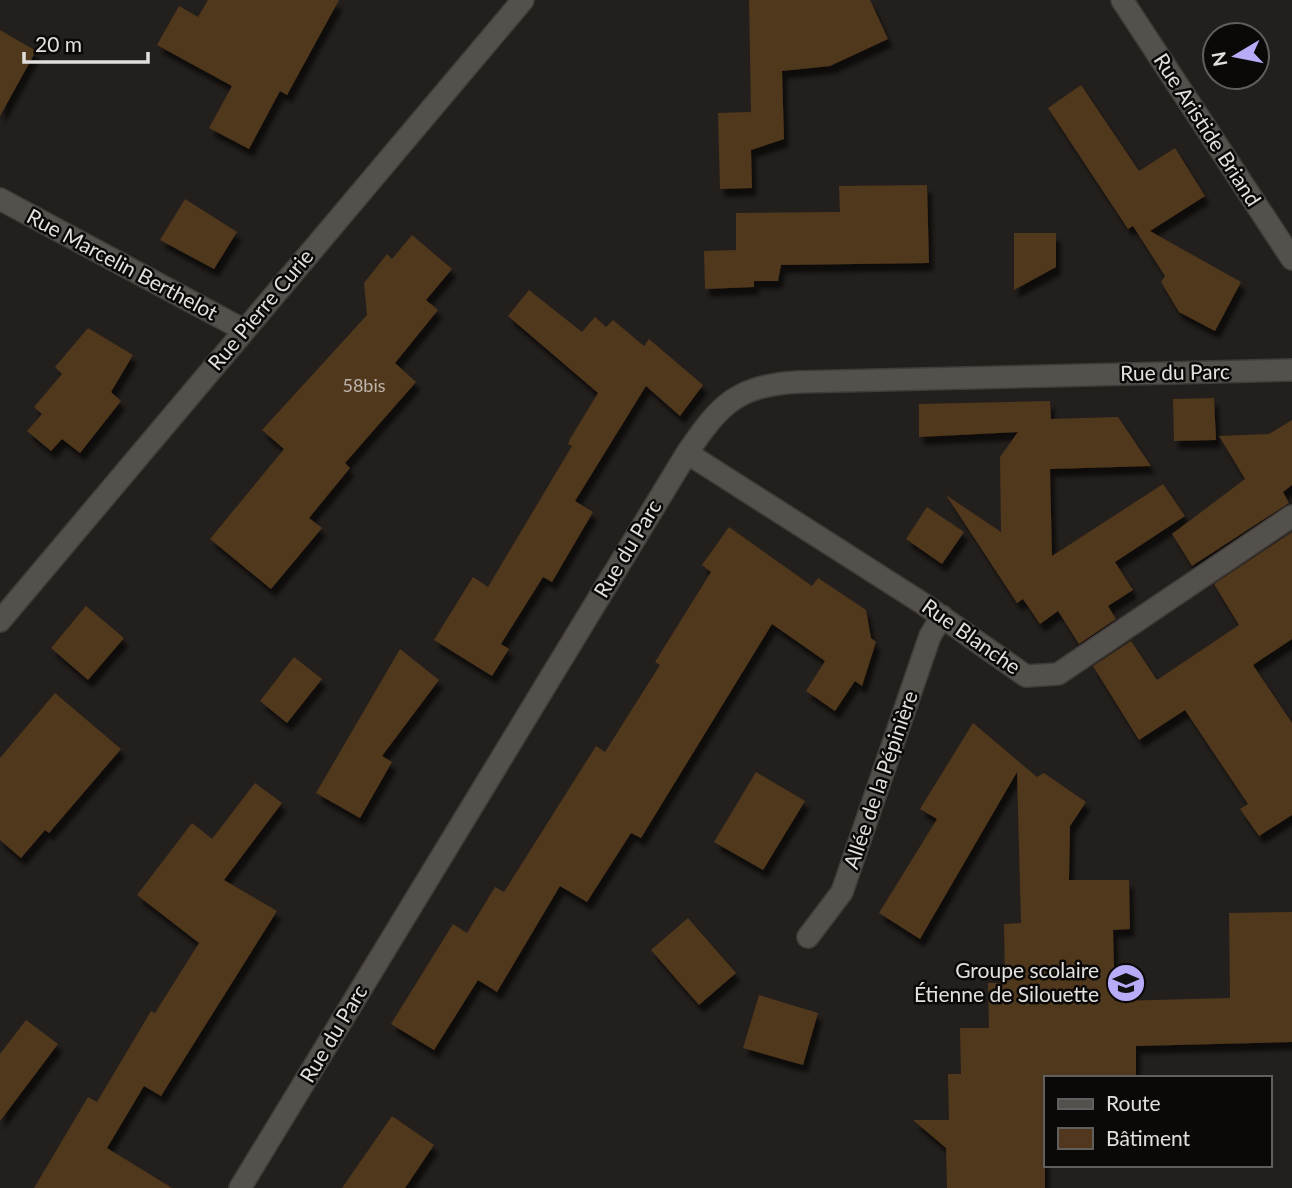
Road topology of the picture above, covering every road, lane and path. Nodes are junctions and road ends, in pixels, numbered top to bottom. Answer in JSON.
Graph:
{"nodes":[{"id":1,"x":523,"y":0,"type":"edge"},
{"id":2,"x":1122,"y":0,"type":"edge"},
{"id":3,"x":0,"y":199,"type":"edge"},
{"id":4,"x":1292,"y":259,"type":"edge"},
{"id":5,"x":244,"y":330,"type":"junction"},
{"id":6,"x":1292,"y":370,"type":"edge"},
{"id":7,"x":687,"y":453,"type":"junction"},
{"id":8,"x":1292,"y":516,"type":"edge"},
{"id":9,"x":942,"y":616,"type":"junction"},
{"id":10,"x":0,"y":621,"type":"edge"},
{"id":11,"x":808,"y":937,"type":"dead end"},
{"id":12,"x":240,"y":1188,"type":"edge"}],
"edges":[{"from":1,"to":5,"type":"street","name":"Rue Pierre Curie"},
{"from":2,"to":4,"type":"street","name":"Rue Aristide Briand"},
{"from":3,"to":5,"type":"street","name":"Rue Marcelin Berthelot"},
{"from":5,"to":10,"type":"street","name":"Rue Pierre Curie"},
{"from":6,"to":7,"type":"street","name":"Rue du Parc"},
{"from":7,"to":9,"type":"street","name":"Rue Blanche"},
{"from":7,"to":12,"type":"street","name":"Rue du Parc"},
{"from":8,"to":9,"type":"street","name":"Rue Blanche"},
{"from":9,"to":11,"type":"street","name":"Allée de la Pépinière"}]}
